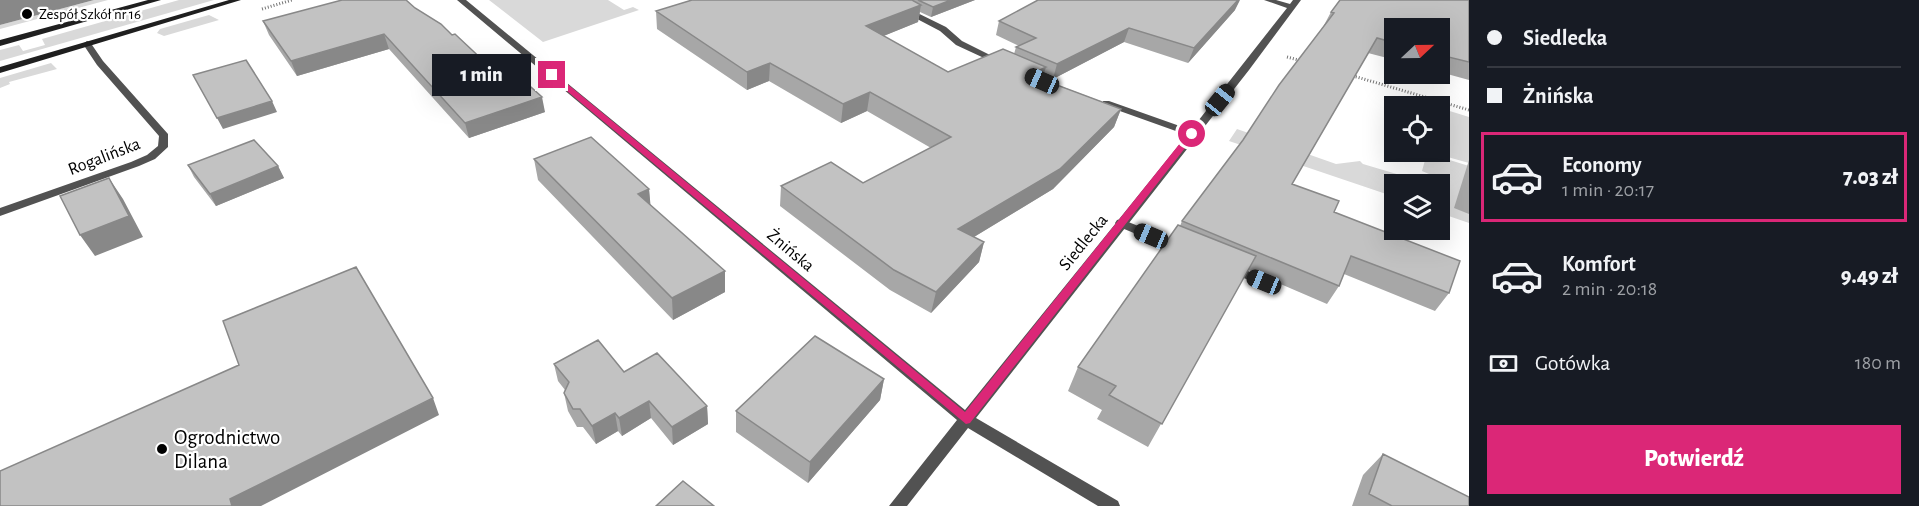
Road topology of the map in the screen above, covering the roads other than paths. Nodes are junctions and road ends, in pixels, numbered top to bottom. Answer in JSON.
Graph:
{"nodes":[{"id":1,"x":157,"y":0,"type":"edge"},
{"id":2,"x":237,"y":0,"type":"edge"},
{"id":3,"x":461,"y":0,"type":"edge"},
{"id":4,"x":885,"y":0,"type":"edge"},
{"id":5,"x":1268,"y":0,"type":"edge"},
{"id":6,"x":1295,"y":4,"type":"edge"},
{"id":7,"x":0,"y":43,"type":"edge"},
{"id":8,"x":87,"y":44,"type":"junction"},
{"id":9,"x":1011,"y":67,"type":"edge"},
{"id":10,"x":0,"y":70,"type":"edge"},
{"id":11,"x":1096,"y":100,"type":"edge"},
{"id":12,"x":1192,"y":134,"type":"junction"},
{"id":13,"x":0,"y":212,"type":"edge"},
{"id":14,"x":1121,"y":224,"type":"junction"},
{"id":15,"x":1192,"y":253,"type":"edge"},
{"id":16,"x":1223,"y":265,"type":"edge"},
{"id":17,"x":1264,"y":282,"type":"dead end"},
{"id":18,"x":966,"y":419,"type":"junction"},
{"id":19,"x":897,"y":506,"type":"edge"},
{"id":20,"x":1112,"y":506,"type":"edge"}],
"edges":[{"from":1,"to":7,"type":"main road"},
{"from":2,"to":8,"type":"main road"},
{"from":3,"to":18,"type":"street","name":"Żnińska"},
{"from":4,"to":9,"type":"street"},
{"from":5,"to":6,"type":"street"},
{"from":6,"to":12,"type":"street","name":"Siedlecka"},
{"from":8,"to":10,"type":"main road"},
{"from":8,"to":13,"type":"street","name":"Rogalińska"},
{"from":11,"to":12,"type":"street"},
{"from":12,"to":14,"type":"street","name":"Siedlecka"},
{"from":14,"to":15,"type":"street"},
{"from":14,"to":18,"type":"street","name":"Siedlecka"},
{"from":16,"to":17,"type":"street"},
{"from":18,"to":19,"type":"street","name":"Siedlecka"},
{"from":18,"to":20,"type":"street","name":"Żnińska"}]}
